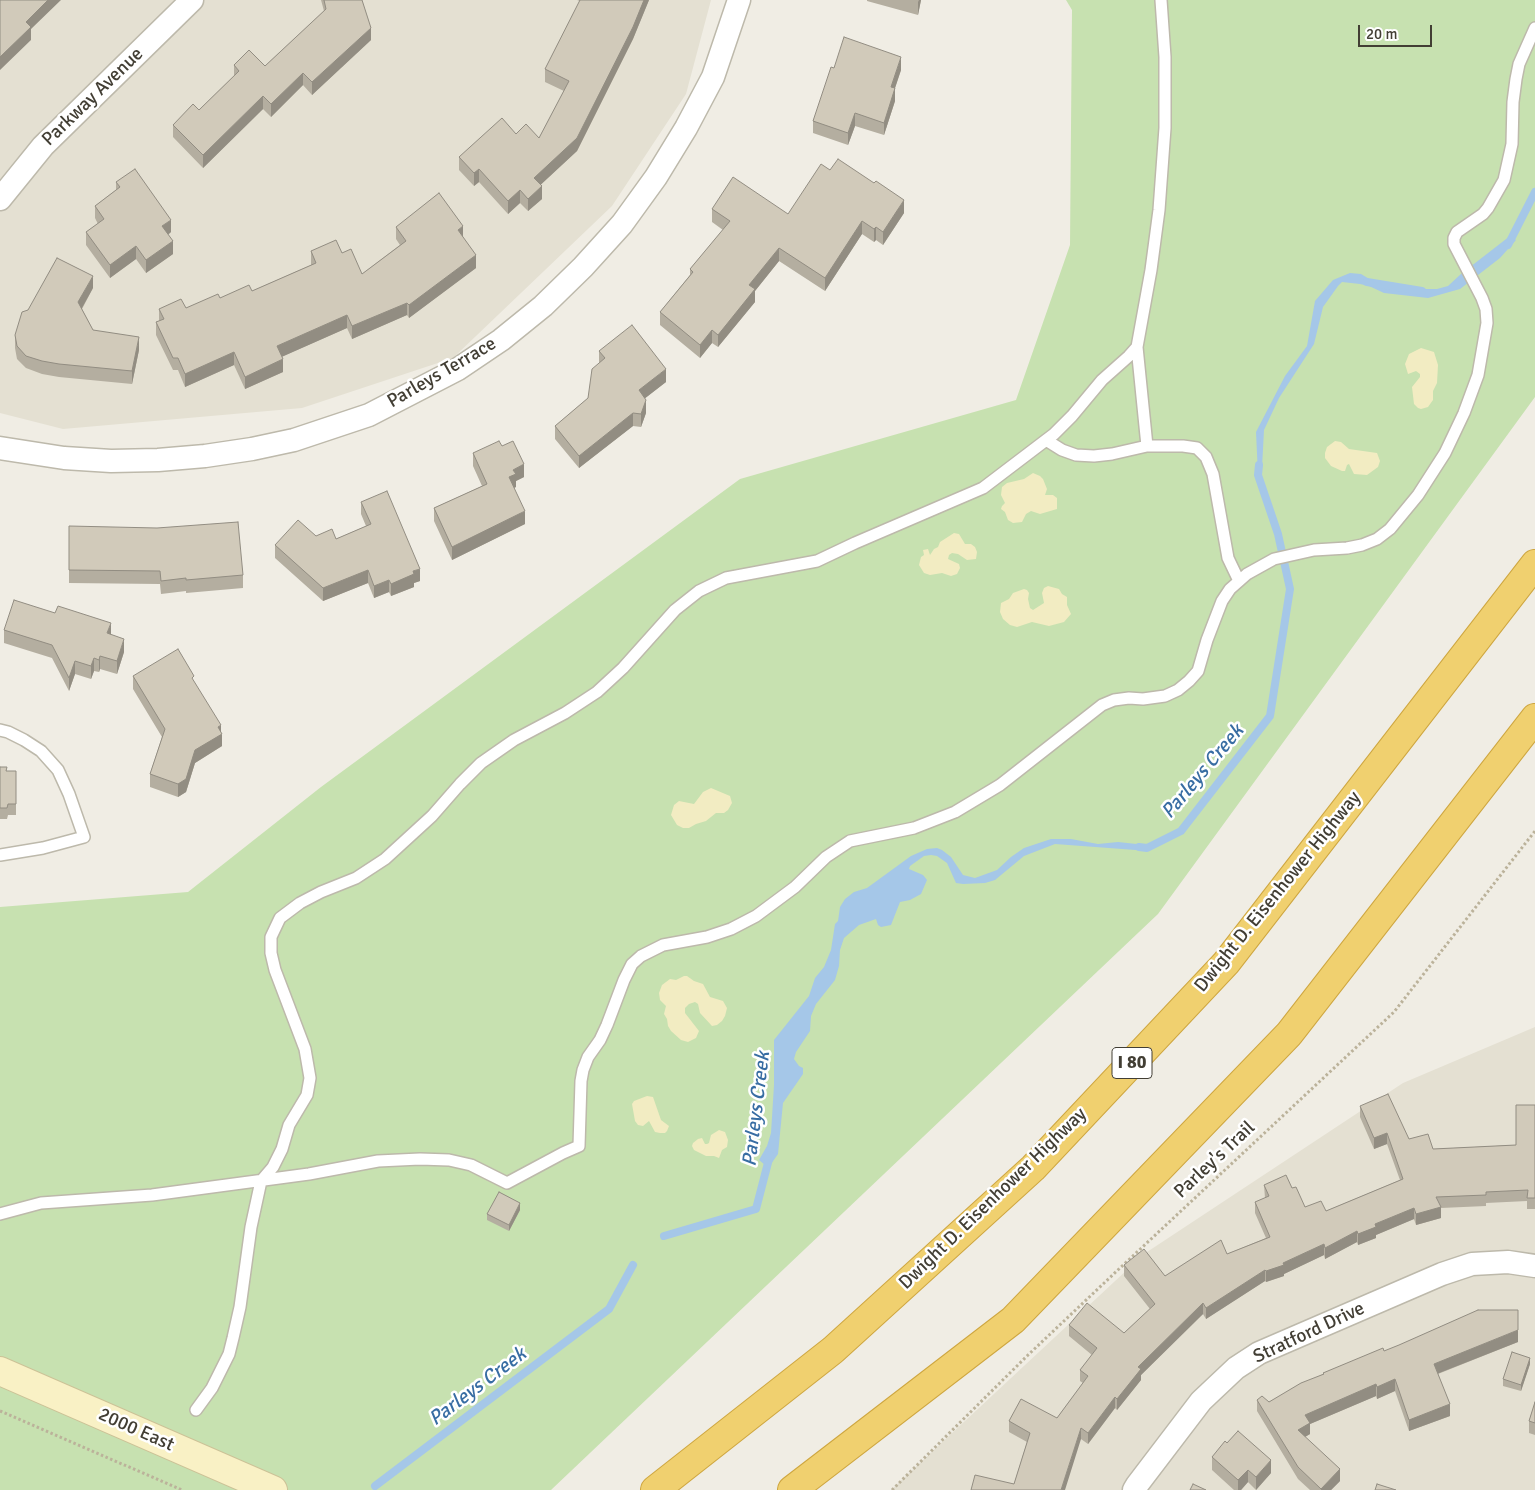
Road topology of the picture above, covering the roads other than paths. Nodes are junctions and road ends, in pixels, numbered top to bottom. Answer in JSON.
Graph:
{"nodes":[{"id":1,"x":192,"y":0,"type":"edge"},
{"id":2,"x":739,"y":0,"type":"edge"},
{"id":3,"x":1161,"y":0,"type":"edge"},
{"id":4,"x":1535,"y":28,"type":"edge"},
{"id":5,"x":0,"y":198,"type":"edge"},
{"id":6,"x":1137,"y":347,"type":"junction"},
{"id":7,"x":1046,"y":440,"type":"junction"},
{"id":8,"x":1147,"y":446,"type":"junction"},
{"id":9,"x":0,"y":448,"type":"edge"},
{"id":10,"x":1535,"y":564,"type":"edge"},
{"id":11,"x":1239,"y":581,"type":"junction"},
{"id":12,"x":1535,"y":718,"type":"edge"},
{"id":13,"x":0,"y":730,"type":"edge"},
{"id":14,"x":0,"y":854,"type":"edge"},
{"id":15,"x":260,"y":1182,"type":"junction"},
{"id":16,"x":0,"y":1214,"type":"edge"},
{"id":17,"x":1535,"y":1266,"type":"edge"},
{"id":18,"x":0,"y":1371,"type":"edge"},
{"id":19,"x":196,"y":1410,"type":"dead end"},
{"id":20,"x":273,"y":1490,"type":"edge"},
{"id":21,"x":655,"y":1490,"type":"edge"},
{"id":22,"x":792,"y":1490,"type":"edge"},
{"id":23,"x":1134,"y":1490,"type":"edge"}],
"edges":[{"from":1,"to":5,"type":"street","name":"Parkway Avenue"},
{"from":2,"to":9,"type":"street","name":"Parleys Terrace"},
{"from":3,"to":6,"type":"lane"},
{"from":4,"to":11,"type":"lane"},
{"from":6,"to":7,"type":"lane"},
{"from":6,"to":8,"type":"lane"},
{"from":7,"to":8,"type":"lane"},
{"from":7,"to":15,"type":"lane"},
{"from":8,"to":11,"type":"lane"},
{"from":10,"to":21,"type":"highway","name":"Dwight D. Eisenhower Highway","number":"I 80"},
{"from":11,"to":15,"type":"lane"},
{"from":12,"to":22,"type":"highway"},
{"from":13,"to":14,"type":"lane"},
{"from":15,"to":16,"type":"lane"},
{"from":15,"to":19,"type":"lane"},
{"from":17,"to":23,"type":"street","name":"Stratford Drive"},
{"from":18,"to":20,"type":"street","name":"2000 East"}]}
